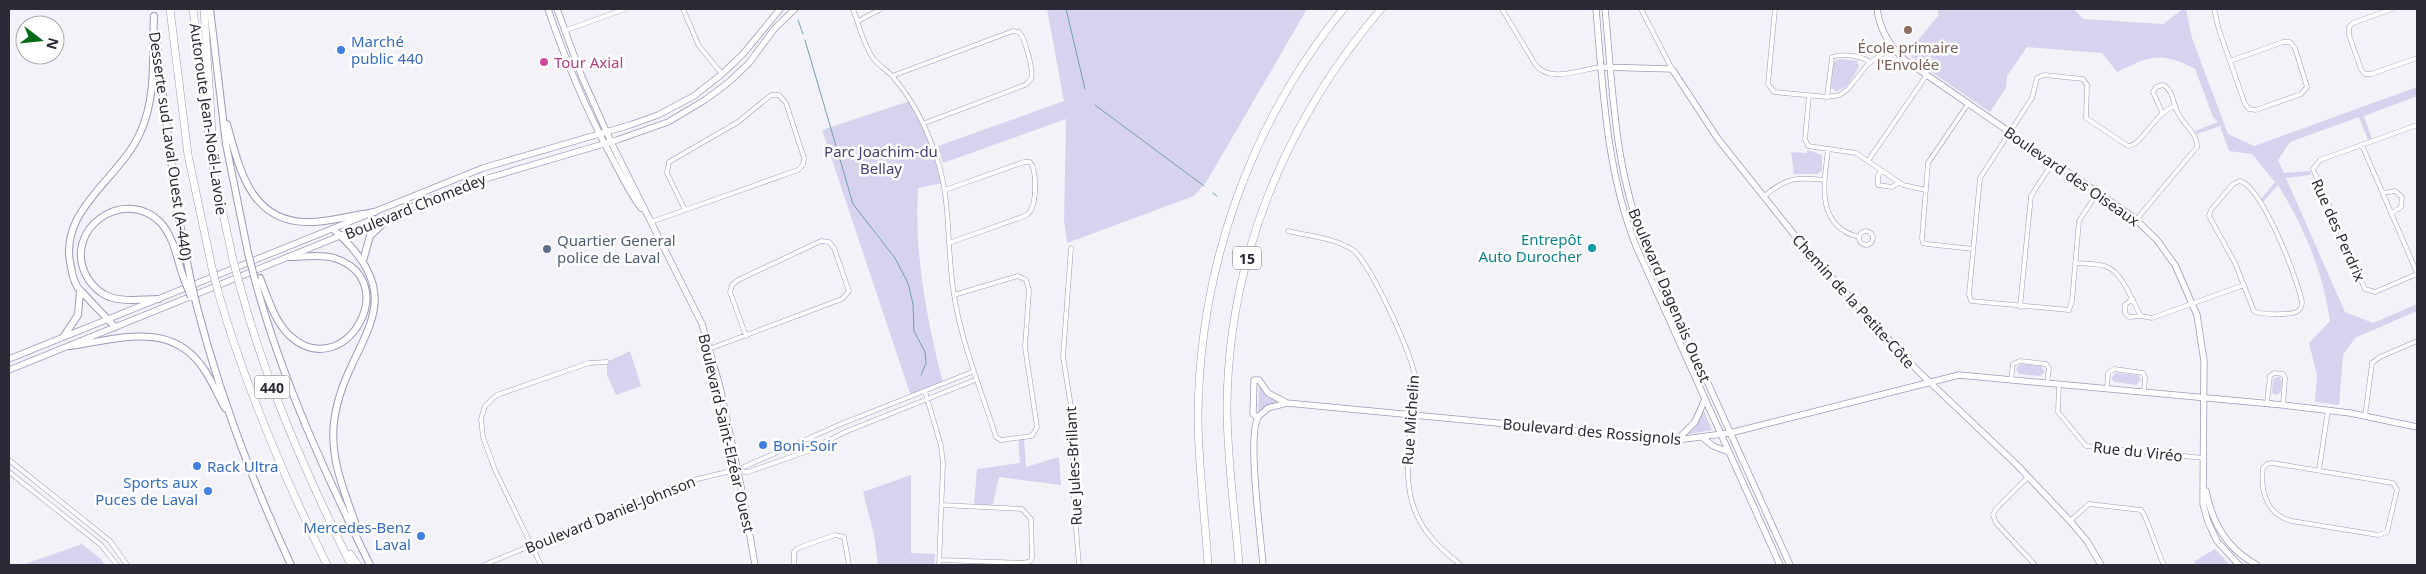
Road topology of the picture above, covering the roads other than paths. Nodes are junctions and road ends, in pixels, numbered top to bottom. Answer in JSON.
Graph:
{"nodes":[{"id":1,"x":153,"y":9,"type":"edge"},
{"id":2,"x":169,"y":9,"type":"edge"},
{"id":3,"x":193,"y":9,"type":"edge"},
{"id":4,"x":204,"y":9,"type":"edge"},
{"id":5,"x":210,"y":9,"type":"edge"},
{"id":6,"x":548,"y":9,"type":"edge"},
{"id":7,"x":557,"y":9,"type":"edge"},
{"id":8,"x":626,"y":9,"type":"edge"},
{"id":9,"x":683,"y":9,"type":"edge"},
{"id":10,"x":780,"y":9,"type":"edge"},
{"id":11,"x":795,"y":9,"type":"edge"},
{"id":12,"x":854,"y":9,"type":"edge"},
{"id":13,"x":882,"y":9,"type":"edge"},
{"id":14,"x":1343,"y":9,"type":"edge"},
{"id":15,"x":1381,"y":9,"type":"edge"},
{"id":16,"x":1502,"y":9,"type":"edge"},
{"id":17,"x":1596,"y":9,"type":"edge"},
{"id":18,"x":1605,"y":9,"type":"edge"},
{"id":19,"x":1641,"y":9,"type":"edge"},
{"id":20,"x":1775,"y":9,"type":"edge"},
{"id":21,"x":1877,"y":9,"type":"edge"},
{"id":22,"x":2214,"y":9,"type":"edge"},
{"id":23,"x":2392,"y":9,"type":"edge"},
{"id":24,"x":154,"y":16,"type":"junction"},
{"id":25,"x":858,"y":21,"type":"junction"},
{"id":26,"x":564,"y":31,"type":"junction"},
{"id":27,"x":1892,"y":47,"type":"junction"},
{"id":28,"x":2417,"y":58,"type":"edge"},
{"id":29,"x":2230,"y":61,"type":"junction"},
{"id":30,"x":1870,"y":62,"type":"junction"},
{"id":31,"x":1601,"y":67,"type":"junction"},
{"id":32,"x":1610,"y":67,"type":"junction"},
{"id":33,"x":1672,"y":69,"type":"junction"},
{"id":34,"x":722,"y":74,"type":"junction"},
{"id":35,"x":892,"y":76,"type":"junction"},
{"id":36,"x":1926,"y":76,"type":"junction"},
{"id":37,"x":1809,"y":95,"type":"junction"},
{"id":38,"x":1826,"y":97,"type":"junction"},
{"id":39,"x":221,"y":102,"type":"junction"},
{"id":40,"x":1968,"y":104,"type":"junction"},
{"id":41,"x":2175,"y":106,"type":"junction"},
{"id":42,"x":2162,"y":112,"type":"junction"},
{"id":43,"x":925,"y":123,"type":"junction"},
{"id":44,"x":2417,"y":126,"type":"edge"},
{"id":45,"x":607,"y":132,"type":"junction"},
{"id":46,"x":2009,"y":132,"type":"junction"},
{"id":47,"x":599,"y":135,"type":"junction"},
{"id":48,"x":611,"y":142,"type":"junction"},
{"id":49,"x":604,"y":144,"type":"junction"},
{"id":50,"x":2362,"y":145,"type":"junction"},
{"id":51,"x":1828,"y":150,"type":"junction"},
{"id":52,"x":1868,"y":161,"type":"junction"},
{"id":53,"x":2053,"y":162,"type":"junction"},
{"id":54,"x":1881,"y":170,"type":"junction"},
{"id":55,"x":214,"y":174,"type":"junction"},
{"id":56,"x":1825,"y":180,"type":"junction"},
{"id":57,"x":1898,"y":183,"type":"junction"},
{"id":58,"x":945,"y":190,"type":"junction"},
{"id":59,"x":1926,"y":190,"type":"junction"},
{"id":60,"x":2098,"y":192,"type":"junction"},
{"id":61,"x":2383,"y":193,"type":"junction"},
{"id":62,"x":1763,"y":197,"type":"junction"},
{"id":63,"x":685,"y":210,"type":"junction"},
{"id":64,"x":375,"y":212,"type":"junction"},
{"id":65,"x":2392,"y":214,"type":"junction"},
{"id":66,"x":392,"y":215,"type":"junction"},
{"id":67,"x":2136,"y":220,"type":"junction"},
{"id":68,"x":651,"y":222,"type":"junction"},
{"id":69,"x":333,"y":229,"type":"junction"},
{"id":70,"x":1288,"y":231,"type":"dead end"},
{"id":71,"x":340,"y":236,"type":"junction"},
{"id":72,"x":1859,"y":237,"type":"dead end"},
{"id":73,"x":949,"y":244,"type":"junction"},
{"id":74,"x":1071,"y":248,"type":"dead end"},
{"id":75,"x":1973,"y":249,"type":"junction"},
{"id":76,"x":289,"y":257,"type":"junction"},
{"id":77,"x":364,"y":261,"type":"junction"},
{"id":78,"x":2075,"y":263,"type":"junction"},
{"id":79,"x":2417,"y":274,"type":"edge"},
{"id":80,"x":187,"y":278,"type":"junction"},
{"id":81,"x":257,"y":279,"type":"junction"},
{"id":82,"x":2244,"y":286,"type":"junction"},
{"id":83,"x":80,"y":291,"type":"junction"},
{"id":84,"x":954,"y":295,"type":"junction"},
{"id":85,"x":159,"y":299,"type":"junction"},
{"id":86,"x":2132,"y":299,"type":"junction"},
{"id":87,"x":2193,"y":304,"type":"junction"},
{"id":88,"x":2020,"y":306,"type":"junction"},
{"id":89,"x":2141,"y":316,"type":"junction"},
{"id":90,"x":108,"y":320,"type":"junction"},
{"id":91,"x":115,"y":327,"type":"junction"},
{"id":92,"x":64,"y":336,"type":"junction"},
{"id":93,"x":746,"y":336,"type":"junction"},
{"id":94,"x":2417,"y":341,"type":"edge"},
{"id":95,"x":70,"y":346,"type":"junction"},
{"id":96,"x":709,"y":349,"type":"junction"},
{"id":97,"x":9,"y":359,"type":"edge"},
{"id":98,"x":607,"y":362,"type":"dead end"},
{"id":99,"x":9,"y":370,"type":"edge"},
{"id":100,"x":972,"y":372,"type":"junction"},
{"id":101,"x":975,"y":380,"type":"junction"},
{"id":102,"x":2011,"y":380,"type":"junction"},
{"id":103,"x":1929,"y":382,"type":"junction"},
{"id":104,"x":2047,"y":383,"type":"junction"},
{"id":105,"x":2059,"y":384,"type":"junction"},
{"id":106,"x":2107,"y":388,"type":"junction"},
{"id":107,"x":925,"y":391,"type":"junction"},
{"id":108,"x":2144,"y":392,"type":"junction"},
{"id":109,"x":2203,"y":397,"type":"junction"},
{"id":110,"x":1705,"y":399,"type":"junction"},
{"id":111,"x":928,"y":400,"type":"junction"},
{"id":112,"x":1287,"y":403,"type":"junction"},
{"id":113,"x":2267,"y":403,"type":"junction"},
{"id":114,"x":2283,"y":405,"type":"junction"},
{"id":115,"x":2328,"y":410,"type":"junction"},
{"id":116,"x":1412,"y":415,"type":"junction"},
{"id":117,"x":1259,"y":416,"type":"junction"},
{"id":118,"x":2365,"y":416,"type":"junction"},
{"id":119,"x":232,"y":420,"type":"junction"},
{"id":120,"x":2417,"y":427,"type":"edge"},
{"id":121,"x":1730,"y":433,"type":"junction"},
{"id":122,"x":1721,"y":435,"type":"junction"},
{"id":123,"x":1703,"y":438,"type":"junction"},
{"id":124,"x":1677,"y":440,"type":"junction"},
{"id":125,"x":1729,"y":452,"type":"junction"},
{"id":126,"x":2203,"y":458,"type":"junction"},
{"id":127,"x":9,"y":460,"type":"edge"},
{"id":128,"x":737,"y":470,"type":"junction"},
{"id":129,"x":2319,"y":470,"type":"junction"},
{"id":130,"x":9,"y":472,"type":"edge"},
{"id":131,"x":2203,"y":476,"type":"junction"},
{"id":132,"x":2028,"y":477,"type":"junction"},
{"id":133,"x":942,"y":505,"type":"junction"},
{"id":134,"x":2070,"y":521,"type":"junction"},
{"id":135,"x":334,"y":529,"type":"junction"},
{"id":136,"x":355,"y":530,"type":"junction"},
{"id":137,"x":531,"y":545,"type":"junction"},
{"id":138,"x":939,"y":563,"type":"edge"},
{"id":139,"x":117,"y":565,"type":"edge"},
{"id":140,"x":128,"y":565,"type":"edge"},
{"id":141,"x":291,"y":565,"type":"edge"},
{"id":142,"x":327,"y":565,"type":"edge"},
{"id":143,"x":351,"y":565,"type":"edge"},
{"id":144,"x":358,"y":565,"type":"edge"},
{"id":145,"x":370,"y":565,"type":"edge"},
{"id":146,"x":484,"y":565,"type":"edge"},
{"id":147,"x":541,"y":565,"type":"edge"},
{"id":148,"x":755,"y":565,"type":"edge"},
{"id":149,"x":794,"y":565,"type":"edge"},
{"id":150,"x":849,"y":565,"type":"edge"},
{"id":151,"x":1079,"y":565,"type":"edge"},
{"id":152,"x":1208,"y":565,"type":"edge"},
{"id":153,"x":1239,"y":565,"type":"edge"},
{"id":154,"x":1263,"y":565,"type":"edge"},
{"id":155,"x":1462,"y":565,"type":"edge"},
{"id":156,"x":1780,"y":565,"type":"edge"},
{"id":157,"x":1790,"y":565,"type":"edge"},
{"id":158,"x":2035,"y":565,"type":"edge"},
{"id":159,"x":2101,"y":565,"type":"edge"},
{"id":160,"x":2164,"y":565,"type":"edge"},
{"id":161,"x":2239,"y":565,"type":"edge"},
{"id":162,"x":2257,"y":565,"type":"edge"}],
"edges":[{"from":1,"to":24,"type":"main road","name":"Desserte sud Laval Ouest (A-440)"},
{"from":2,"to":142,"type":"highway","name":"Autoroute Jean-Noël-Lavoie","number":"440","bridge":true},
{"from":3,"to":55,"type":"highway","name":"Autoroute Jean-Noël-Lavoie","number":"440"},
{"from":4,"to":55,"type":"highway"},
{"from":5,"to":39,"type":"main road"},
{"from":6,"to":47,"type":"street","name":"Boulevard Saint-Elzéar Ouest"},
{"from":7,"to":26,"type":"street","name":"Boulevard Saint-Elzéar Ouest"},
{"from":8,"to":26,"type":"street"},
{"from":9,"to":34,"type":"street"},
{"from":10,"to":34,"type":"street","name":"Boulevard Chomedey"},
{"from":11,"to":48,"type":"street","name":"Boulevard Chomedey"},
{"from":12,"to":25,"type":"street"},
{"from":13,"to":25,"type":"street"},
{"from":14,"to":152,"type":"highway","number":"15"},
{"from":15,"to":153,"type":"highway","number":"15"},
{"from":16,"to":31,"type":"street"},
{"from":17,"to":31,"type":"street","name":"Boulevard Dagenais Ouest"},
{"from":18,"to":32,"type":"street","name":"Boulevard Dagenais Ouest"},
{"from":19,"to":33,"type":"street","name":"Chemin de la Petite-Côte"},
{"from":20,"to":37,"type":"street"},
{"from":21,"to":27,"type":"street","name":"Boulevard des Oiseaux"},
{"from":22,"to":29,"type":"street"},
{"from":23,"to":28,"type":"street"},
{"from":24,"to":80,"type":"main road","name":"Desserte sud Laval Ouest (A-440)"},
{"from":24,"to":83,"type":"main road"},
{"from":25,"to":35,"type":"street"},
{"from":26,"to":45,"type":"street","name":"Boulevard Saint-Elzéar Ouest"},
{"from":27,"to":30,"type":"street"},
{"from":27,"to":36,"type":"street","name":"Boulevard des Oiseaux"},
{"from":29,"to":29,"type":"street"},
{"from":30,"to":38,"type":"street"},
{"from":30,"to":38,"type":"street"},
{"from":31,"to":32,"type":"street"},
{"from":31,"to":110,"type":"street","name":"Boulevard Dagenais Ouest"},
{"from":32,"to":33,"type":"street"},
{"from":32,"to":121,"type":"street","name":"Boulevard Dagenais Ouest"},
{"from":33,"to":62,"type":"street","name":"Chemin de la Petite-Côte"},
{"from":34,"to":45,"type":"street","name":"Boulevard Chomedey"},
{"from":35,"to":43,"type":"street"},
{"from":35,"to":43,"type":"street"},
{"from":36,"to":40,"type":"street","name":"Boulevard des Oiseaux"},
{"from":36,"to":52,"type":"street"},
{"from":37,"to":38,"type":"street"},
{"from":37,"to":51,"type":"street"},
{"from":39,"to":64,"type":"main road"},
{"from":39,"to":81,"type":"main road","bridge":true},
{"from":40,"to":46,"type":"street","name":"Boulevard des Oiseaux"},
{"from":40,"to":59,"type":"street"},
{"from":41,"to":42,"type":"street"},
{"from":41,"to":42,"type":"street"},
{"from":41,"to":67,"type":"street"},
{"from":42,"to":46,"type":"street"},
{"from":43,"to":58,"type":"street"},
{"from":44,"to":50,"type":"street","name":"Rue des Perdrix"},
{"from":45,"to":47,"type":"street","name":"Boulevard Chomedey"},
{"from":45,"to":48,"type":"street","name":"Boulevard Saint-Elzéar Ouest"},
{"from":46,"to":53,"type":"street","name":"Boulevard des Oiseaux"},
{"from":46,"to":75,"type":"street"},
{"from":47,"to":49,"type":"street","name":"Boulevard Saint-Elzéar Ouest"},
{"from":47,"to":64,"type":"street","name":"Boulevard Chomedey"},
{"from":48,"to":49,"type":"street","name":"Boulevard Chomedey"},
{"from":48,"to":68,"type":"street","name":"Boulevard Saint-Elzéar Ouest"},
{"from":49,"to":66,"type":"street","name":"Boulevard Chomedey"},
{"from":49,"to":68,"type":"street","name":"Boulevard Saint-Elzéar Ouest"},
{"from":50,"to":61,"type":"street"},
{"from":50,"to":79,"type":"street","name":"Rue des Perdrix"},
{"from":51,"to":52,"type":"street"},
{"from":51,"to":56,"type":"street"},
{"from":52,"to":54,"type":"street"},
{"from":53,"to":60,"type":"street","name":"Boulevard des Oiseaux"},
{"from":53,"to":88,"type":"street"},
{"from":54,"to":57,"type":"street"},
{"from":54,"to":57,"type":"street"},
{"from":55,"to":135,"type":"highway","name":"Autoroute Jean-Noël-Lavoie","number":"440","bridge":true},
{"from":56,"to":62,"type":"street"},
{"from":56,"to":72,"type":"street"},
{"from":57,"to":59,"type":"street"},
{"from":58,"to":73,"type":"street"},
{"from":58,"to":73,"type":"street"},
{"from":59,"to":75,"type":"street"},
{"from":60,"to":67,"type":"street","name":"Boulevard des Oiseaux"},
{"from":60,"to":78,"type":"street"},
{"from":61,"to":65,"type":"street"},
{"from":61,"to":65,"type":"street"},
{"from":62,"to":103,"type":"street","name":"Chemin de la Petite-Côte"},
{"from":63,"to":63,"type":"street"},
{"from":63,"to":68,"type":"street"},
{"from":64,"to":69,"type":"street","name":"Boulevard Chomedey"},
{"from":65,"to":79,"type":"street"},
{"from":66,"to":71,"type":"street","name":"Boulevard Chomedey"},
{"from":66,"to":77,"type":"main road"},
{"from":67,"to":87,"type":"street","name":"Boulevard des Oiseaux"},
{"from":68,"to":96,"type":"street","name":"Boulevard Saint-Elzéar Ouest"},
{"from":69,"to":71,"type":"main road"},
{"from":69,"to":85,"type":"street","name":"Boulevard Chomedey"},
{"from":70,"to":116,"type":"street","name":"Rue Michelin"},
{"from":71,"to":76,"type":"street","name":"Boulevard Chomedey"},
{"from":71,"to":77,"type":"main road"},
{"from":73,"to":84,"type":"street"},
{"from":74,"to":151,"type":"street","name":"Rue Jules-Brillant"},
{"from":75,"to":88,"type":"street"},
{"from":76,"to":81,"type":"main road"},
{"from":76,"to":91,"type":"street","name":"Boulevard Chomedey"},
{"from":77,"to":136,"type":"main road"},
{"from":78,"to":86,"type":"street"},
{"from":78,"to":88,"type":"street"},
{"from":80,"to":85,"type":"main road"},
{"from":80,"to":119,"type":"main road","bridge":true},
{"from":81,"to":136,"type":"main road"},
{"from":82,"to":82,"type":"street"},
{"from":82,"to":87,"type":"street"},
{"from":83,"to":90,"type":"main road"},
{"from":83,"to":92,"type":"main road"},
{"from":84,"to":100,"type":"street"},
{"from":84,"to":101,"type":"street"},
{"from":85,"to":90,"type":"street","name":"Boulevard Chomedey"},
{"from":86,"to":89,"type":"street"},
{"from":86,"to":89,"type":"street"},
{"from":87,"to":89,"type":"street"},
{"from":87,"to":109,"type":"street","name":"Boulevard des Oiseaux"},
{"from":90,"to":91,"type":"main road"},
{"from":90,"to":92,"type":"street","name":"Boulevard Chomedey"},
{"from":91,"to":95,"type":"street","name":"Boulevard Chomedey"},
{"from":92,"to":97,"type":"street","name":"Boulevard Chomedey"},
{"from":93,"to":93,"type":"street"},
{"from":93,"to":96,"type":"street"},
{"from":94,"to":118,"type":"street"},
{"from":95,"to":99,"type":"street","name":"Boulevard Chomedey"},
{"from":95,"to":119,"type":"main road"},
{"from":96,"to":128,"type":"street","name":"Boulevard Saint-Elzéar Ouest"},
{"from":98,"to":137,"type":"street"},
{"from":100,"to":101,"type":"street"},
{"from":100,"to":107,"type":"street","name":"Boulevard Daniel-Johnson"},
{"from":101,"to":111,"type":"street","name":"Boulevard Daniel-Johnson"},
{"from":102,"to":103,"type":"street","name":"Boulevard des Rossignols"},
{"from":102,"to":104,"type":"street","name":"Boulevard des Rossignols"},
{"from":102,"to":104,"type":"street"},
{"from":103,"to":121,"type":"street","name":"Boulevard des Rossignols"},
{"from":103,"to":132,"type":"street","name":"Chemin de la Petite-Côte"},
{"from":104,"to":105,"type":"street","name":"Boulevard des Rossignols"},
{"from":105,"to":106,"type":"street","name":"Boulevard des Rossignols"},
{"from":105,"to":126,"type":"street","name":"Rue du Viréo"},
{"from":106,"to":108,"type":"street","name":"Boulevard des Rossignols"},
{"from":106,"to":108,"type":"street"},
{"from":107,"to":111,"type":"street"},
{"from":107,"to":128,"type":"street","name":"Boulevard Daniel-Johnson"},
{"from":108,"to":109,"type":"street","name":"Boulevard des Rossignols"},
{"from":109,"to":113,"type":"street","name":"Boulevard des Rossignols"},
{"from":109,"to":126,"type":"street","name":"Boulevard des Oiseaux"},
{"from":110,"to":122,"type":"street","name":"Boulevard Dagenais Ouest"},
{"from":110,"to":124,"type":"street"},
{"from":111,"to":128,"type":"street","name":"Boulevard Daniel-Johnson"},
{"from":111,"to":133,"type":"street"},
{"from":112,"to":116,"type":"street","name":"Boulevard des Rossignols"},
{"from":112,"to":117,"type":"street","name":"Boulevard des Rossignols"},
{"from":112,"to":117,"type":"street","name":"Boulevard des Rossignols"},
{"from":113,"to":114,"type":"street","name":"Boulevard des Rossignols"},
{"from":113,"to":114,"type":"street"},
{"from":114,"to":115,"type":"street","name":"Boulevard des Rossignols"},
{"from":115,"to":118,"type":"street","name":"Boulevard des Rossignols"},
{"from":115,"to":129,"type":"street"},
{"from":116,"to":124,"type":"street","name":"Boulevard des Rossignols"},
{"from":116,"to":155,"type":"street","name":"Rue Michelin"},
{"from":117,"to":154,"type":"street"},
{"from":118,"to":120,"type":"street","name":"Boulevard des Rossignols"},
{"from":119,"to":141,"type":"main road"},
{"from":121,"to":122,"type":"street","name":"Boulevard des Rossignols"},
{"from":121,"to":157,"type":"street","name":"Boulevard Dagenais Ouest"},
{"from":122,"to":123,"type":"street","name":"Boulevard des Rossignols"},
{"from":122,"to":125,"type":"street","name":"Boulevard Dagenais Ouest"},
{"from":123,"to":124,"type":"street","name":"Boulevard des Rossignols"},
{"from":123,"to":125,"type":"street"},
{"from":125,"to":156,"type":"street","name":"Boulevard Dagenais Ouest"},
{"from":126,"to":131,"type":"street","name":"Boulevard des Oiseaux"},
{"from":127,"to":140,"type":"street"},
{"from":128,"to":137,"type":"street","name":"Boulevard Daniel-Johnson"},
{"from":128,"to":148,"type":"street","name":"Boulevard Saint-Elzéar Ouest"},
{"from":129,"to":129,"type":"street"},
{"from":130,"to":139,"type":"street"},
{"from":131,"to":161,"type":"street","name":"Boulevard des Oiseaux"},
{"from":131,"to":162,"type":"street","name":"Boulevard des Oiseaux"},
{"from":132,"to":134,"type":"street","name":"Chemin de la Petite-Côte"},
{"from":132,"to":158,"type":"street"},
{"from":133,"to":138,"type":"street"},
{"from":133,"to":138,"type":"street"},
{"from":134,"to":159,"type":"street","name":"Chemin de la Petite-Côte"},
{"from":134,"to":160,"type":"street"},
{"from":135,"to":143,"type":"highway","name":"Autoroute Jean-Noël-Lavoie","number":"440"},
{"from":135,"to":144,"type":"highway"},
{"from":136,"to":145,"type":"main road"},
{"from":137,"to":146,"type":"street","name":"Boulevard Daniel-Johnson"},
{"from":137,"to":147,"type":"street"},
{"from":149,"to":150,"type":"street"}]}
